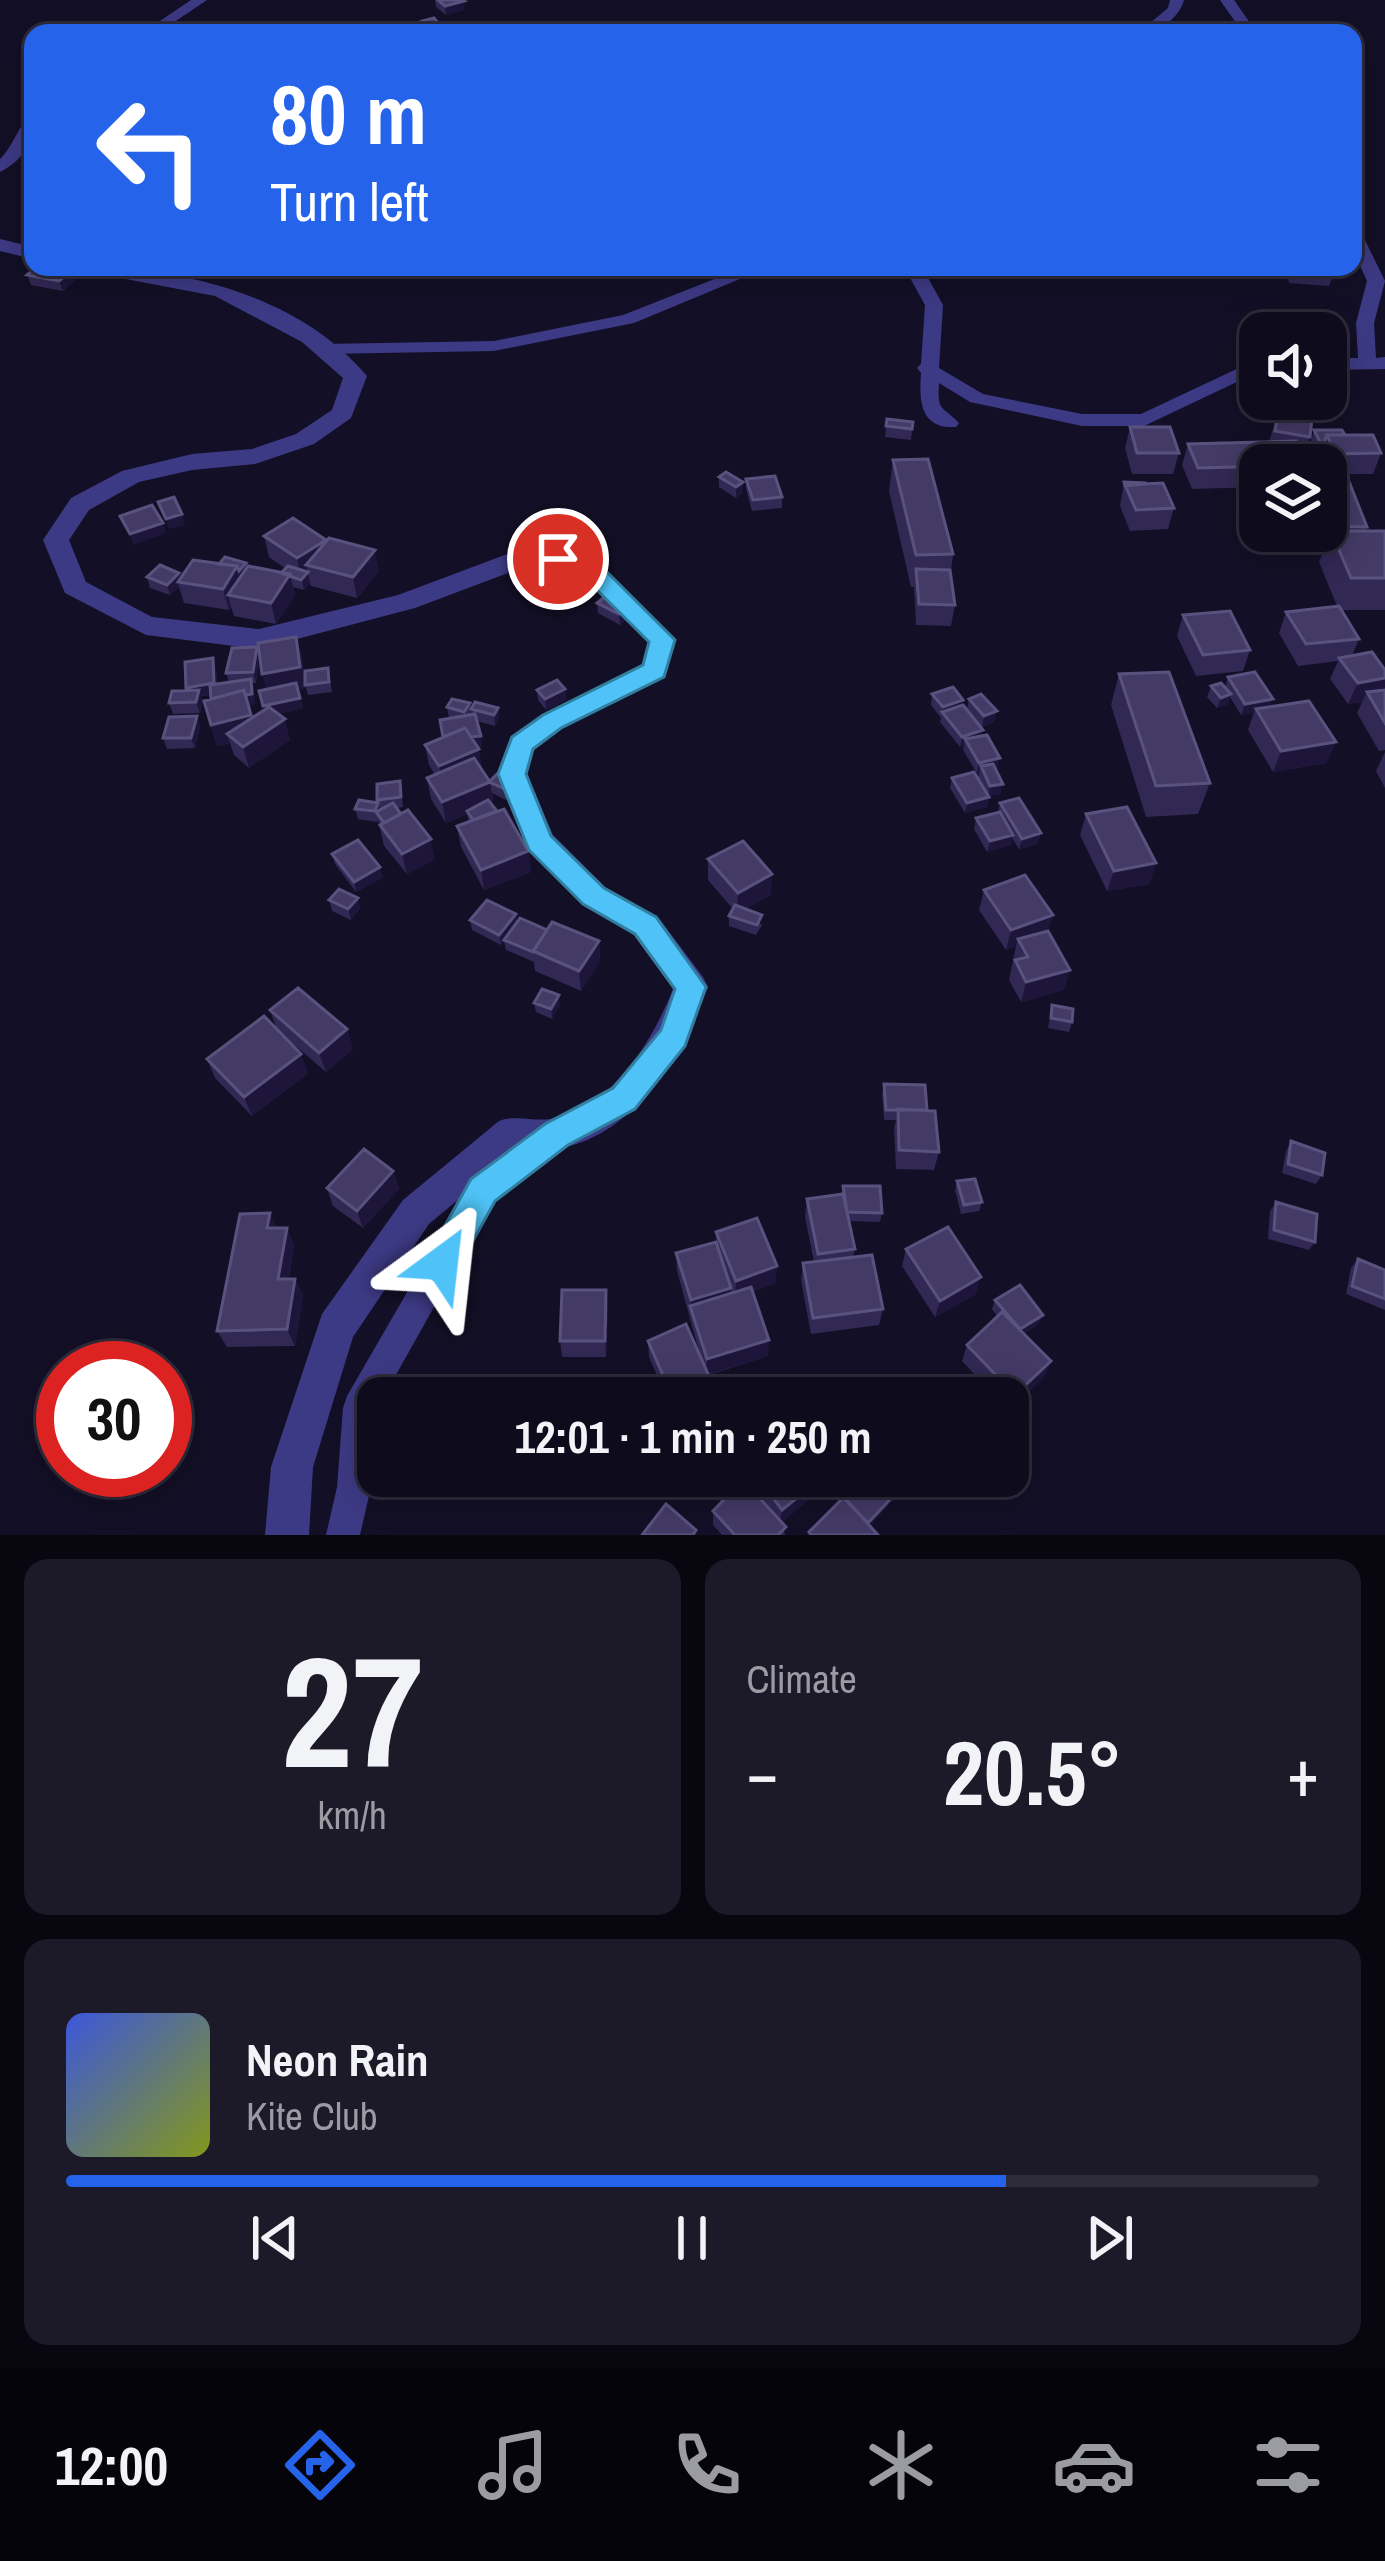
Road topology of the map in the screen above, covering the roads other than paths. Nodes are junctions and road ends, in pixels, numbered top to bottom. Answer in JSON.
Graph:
{"nodes":[{"id":1,"x":200,"y":0,"type":"edge"},
{"id":2,"x":1177,"y":0,"type":"edge"},
{"id":3,"x":163,"y":24,"type":"edge"},
{"id":4,"x":1156,"y":24,"type":"edge"},
{"id":5,"x":24,"y":140,"type":"edge"},
{"id":6,"x":0,"y":167,"type":"edge"},
{"id":7,"x":1362,"y":251,"type":"edge"},
{"id":8,"x":142,"y":276,"type":"edge"},
{"id":9,"x":737,"y":276,"type":"edge"},
{"id":10,"x":918,"y":276,"type":"edge"},
{"id":11,"x":324,"y":349,"type":"junction"},
{"id":12,"x":1376,"y":363,"type":"edge"},
{"id":13,"x":926,"y":368,"type":"junction"},
{"id":14,"x":1239,"y":374,"type":"edge"},
{"id":15,"x":949,"y":423,"type":"dead end"},
{"id":16,"x":557,"y":1135,"type":"junction"},
{"id":17,"x":287,"y":1535,"type":"edge"},
{"id":18,"x":343,"y":1535,"type":"edge"}],
"edges":[{"from":1,"to":3,"type":"street"},
{"from":2,"to":4,"type":"street"},
{"from":5,"to":6,"type":"street"},
{"from":7,"to":12,"type":"street"},
{"from":8,"to":11,"type":"street"},
{"from":9,"to":11,"type":"street"},
{"from":10,"to":13,"type":"street"},
{"from":11,"to":16,"type":"street"},
{"from":13,"to":14,"type":"street"},
{"from":13,"to":15,"type":"street"},
{"from":16,"to":17,"type":"street"},
{"from":16,"to":18,"type":"street"}]}
